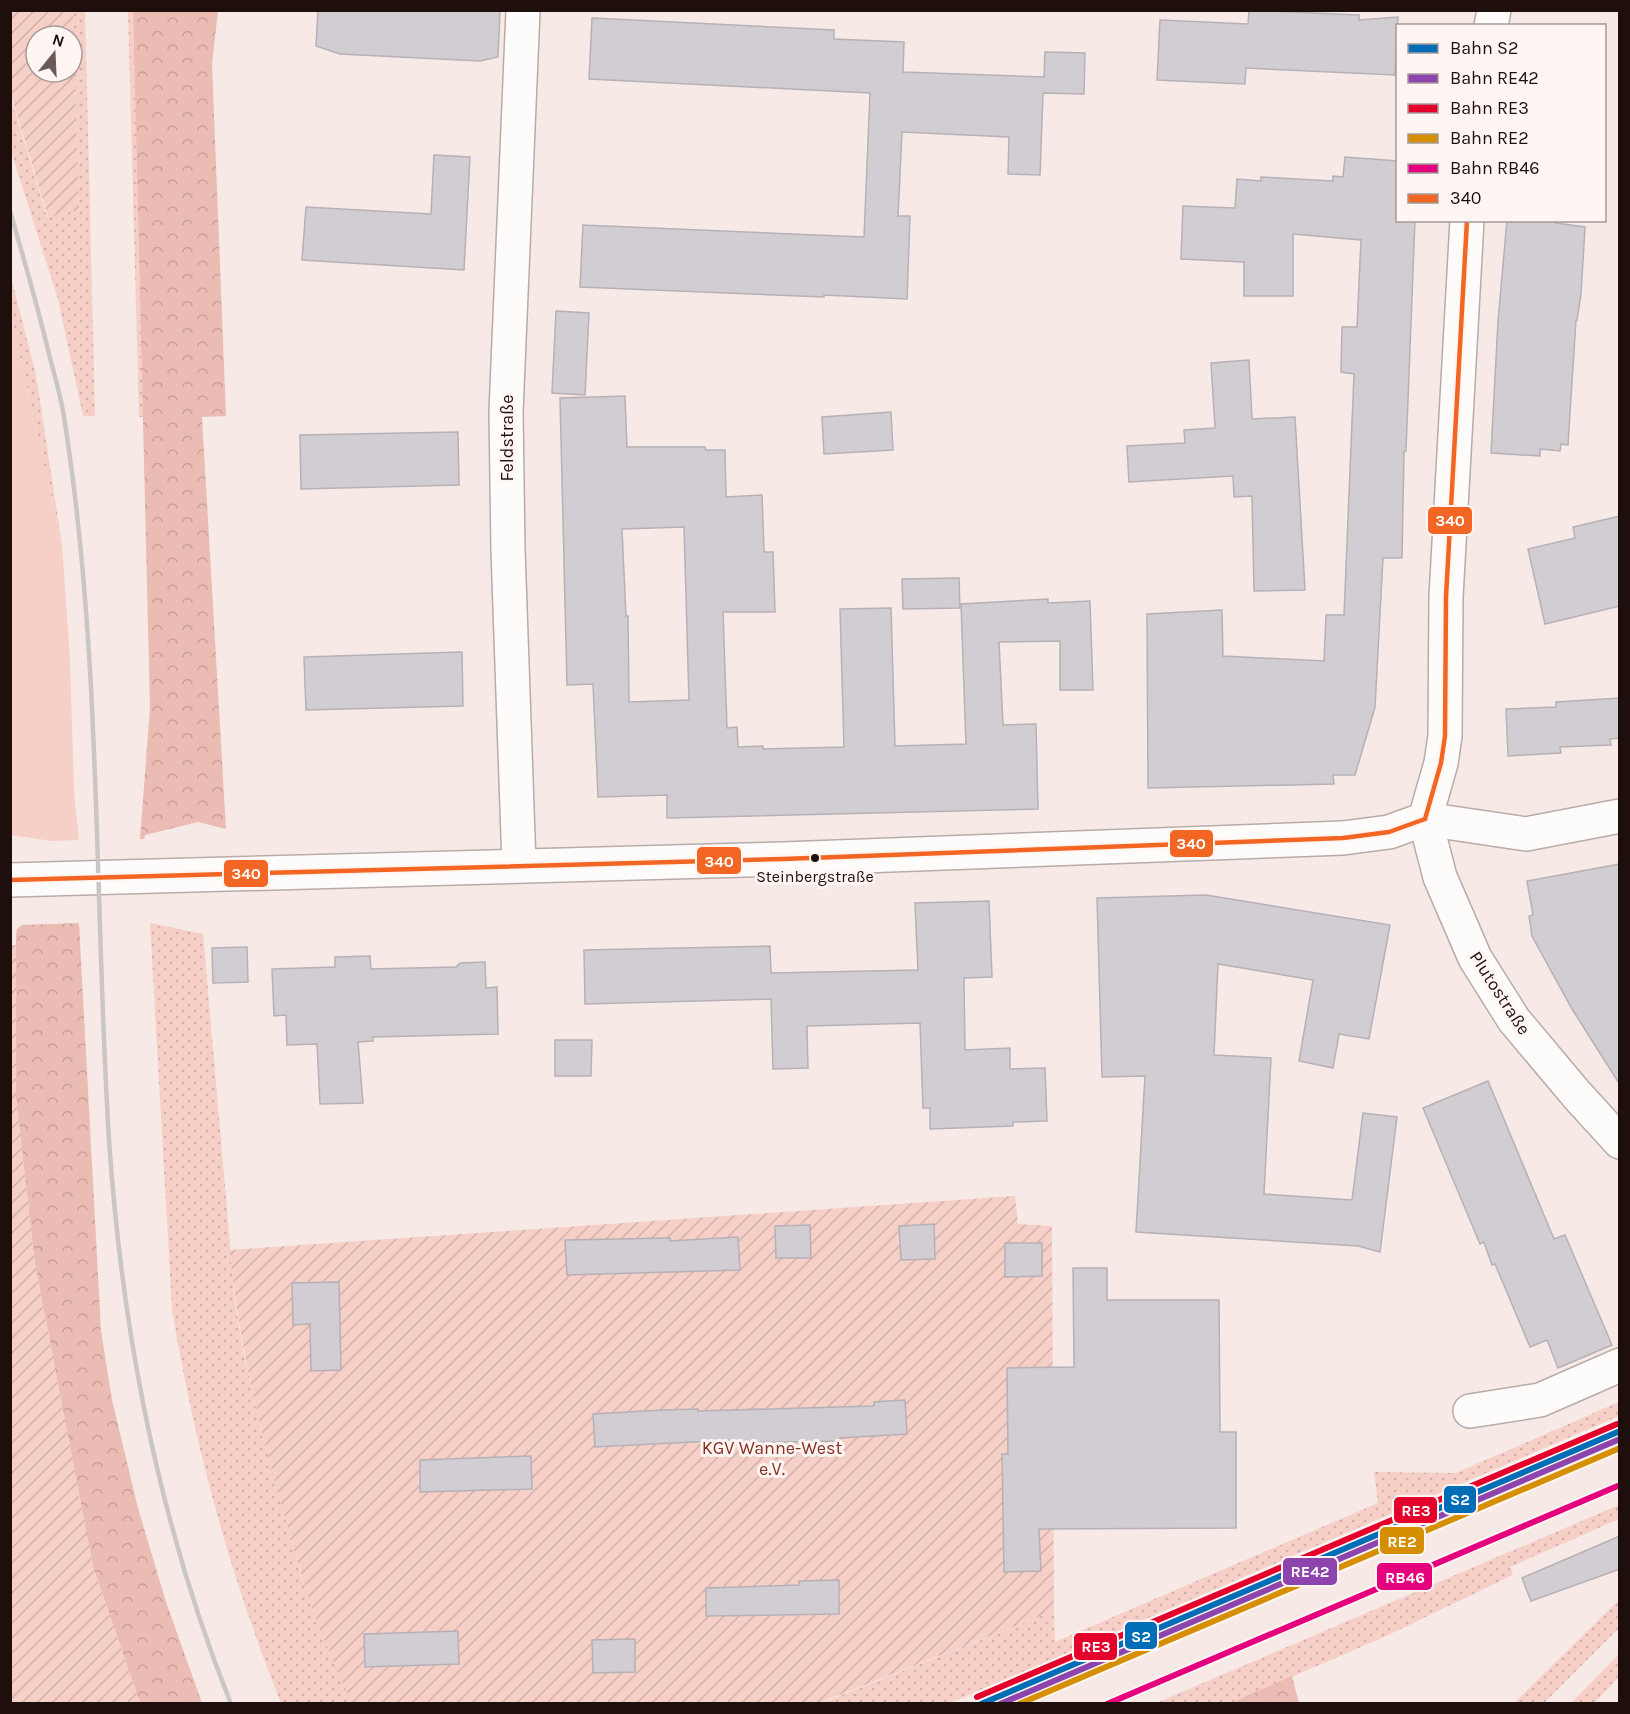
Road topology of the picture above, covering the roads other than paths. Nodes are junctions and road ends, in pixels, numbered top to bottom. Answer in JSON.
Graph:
{"nodes":[{"id":1,"x":523,"y":10,"type":"edge"},
{"id":2,"x":1467,"y":222,"type":"edge"},
{"id":3,"x":1620,"y":816,"type":"edge"},
{"id":4,"x":1425,"y":819,"type":"junction"},
{"id":5,"x":519,"y":865,"type":"junction"},
{"id":6,"x":10,"y":880,"type":"edge"},
{"id":7,"x":1620,"y":1142,"type":"edge"},
{"id":8,"x":1620,"y":1365,"type":"edge"},
{"id":9,"x":1470,"y":1411,"type":"dead end"}],
"edges":[{"from":1,"to":5,"type":"street","name":"Feldstraße"},
{"from":2,"to":4,"type":"street"},
{"from":3,"to":4,"type":"street"},
{"from":4,"to":5,"type":"street"},
{"from":4,"to":7,"type":"street","name":"Plutostraße"},
{"from":5,"to":6,"type":"street"},
{"from":8,"to":9,"type":"street"}]}
